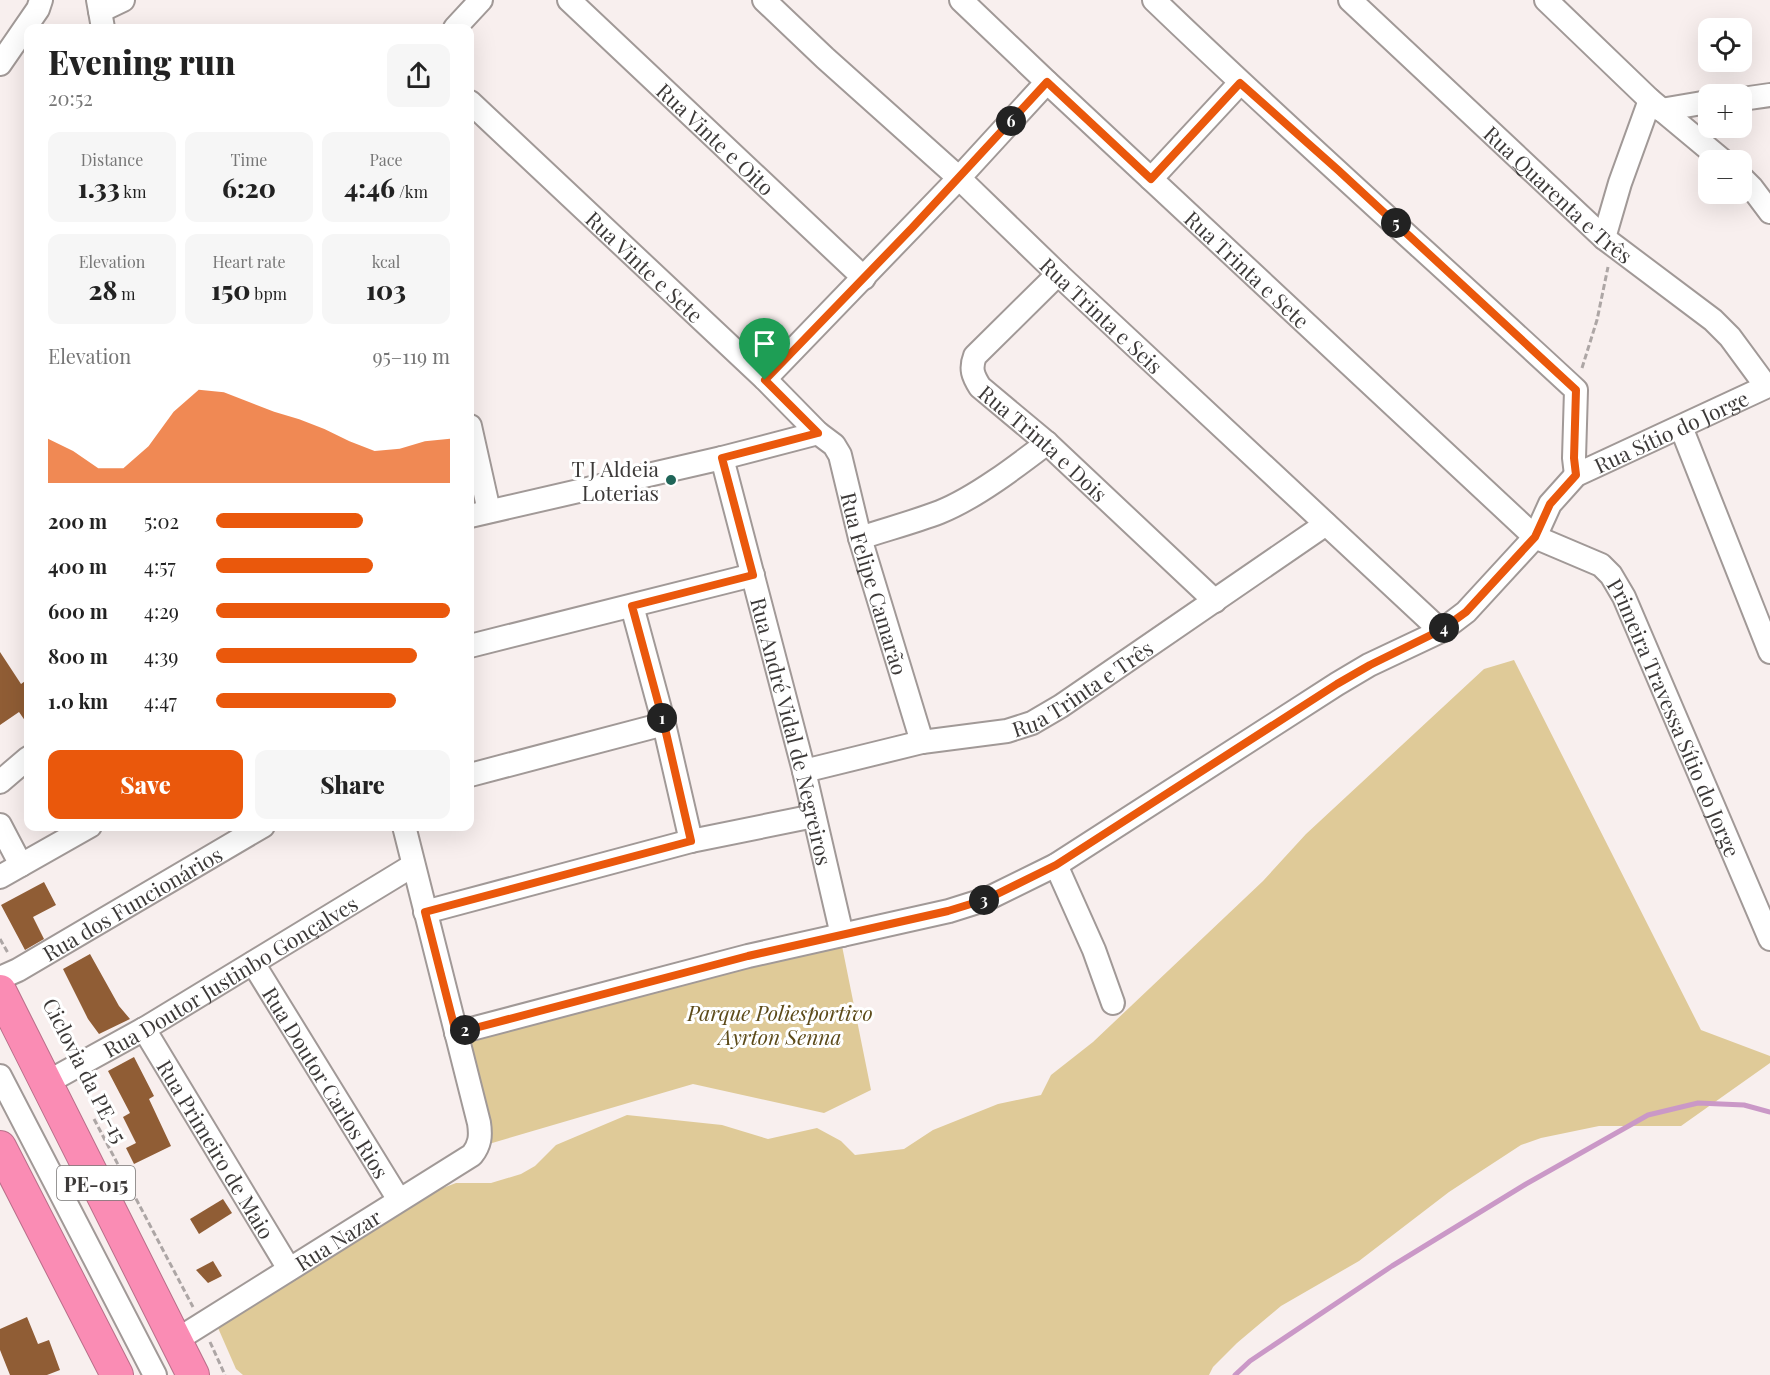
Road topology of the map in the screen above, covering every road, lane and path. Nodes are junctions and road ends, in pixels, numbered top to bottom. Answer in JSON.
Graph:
{"nodes":[{"id":1,"x":41,"y":0,"type":"edge"},
{"id":2,"x":123,"y":0,"type":"edge"},
{"id":3,"x":481,"y":0,"type":"edge"},
{"id":4,"x":569,"y":0,"type":"edge"},
{"id":5,"x":764,"y":0,"type":"edge"},
{"id":6,"x":961,"y":0,"type":"edge"},
{"id":7,"x":1154,"y":0,"type":"edge"},
{"id":8,"x":1350,"y":0,"type":"edge"},
{"id":9,"x":1546,"y":0,"type":"edge"},
{"id":10,"x":100,"y":13,"type":"edge"},
{"id":11,"x":28,"y":24,"type":"edge"},
{"id":12,"x":459,"y":24,"type":"edge"},
{"id":13,"x":24,"y":29,"type":"edge"},
{"id":14,"x":0,"y":64,"type":"edge"},
{"id":15,"x":1047,"y":82,"type":"junction"},
{"id":16,"x":1240,"y":83,"type":"junction"},
{"id":17,"x":1770,"y":95,"type":"edge"},
{"id":18,"x":1752,"y":98,"type":"edge"},
{"id":19,"x":1698,"y":103,"type":"edge"},
{"id":20,"x":1655,"y":105,"type":"junction"},
{"id":21,"x":474,"y":106,"type":"edge"},
{"id":22,"x":1710,"y":150,"type":"edge"},
{"id":23,"x":959,"y":177,"type":"junction"},
{"id":24,"x":1151,"y":179,"type":"junction"},
{"id":25,"x":1752,"y":188,"type":"edge"},
{"id":26,"x":1770,"y":212,"type":"edge"},
{"id":27,"x":1609,"y":241,"type":"junction"},
{"id":28,"x":1058,"y":274,"type":"junction"},
{"id":29,"x":864,"y":278,"type":"junction"},
{"id":30,"x":765,"y":380,"type":"junction"},
{"id":31,"x":1768,"y":385,"type":"edge"},
{"id":32,"x":1576,"y":390,"type":"junction"},
{"id":33,"x":1681,"y":426,"type":"junction"},
{"id":34,"x":818,"y":433,"type":"junction"},
{"id":35,"x":1047,"y":443,"type":"junction"},
{"id":36,"x":722,"y":458,"type":"junction"},
{"id":37,"x":474,"y":465,"type":"edge"},
{"id":38,"x":1576,"y":475,"type":"junction"},
{"id":39,"x":479,"y":514,"type":"edge"},
{"id":40,"x":1326,"y":524,"type":"junction"},
{"id":41,"x":1535,"y":537,"type":"junction"},
{"id":42,"x":860,"y":538,"type":"junction"},
{"id":43,"x":753,"y":575,"type":"junction"},
{"id":44,"x":1215,"y":601,"type":"junction"},
{"id":45,"x":632,"y":606,"type":"junction"},
{"id":46,"x":1441,"y":630,"type":"junction"},
{"id":47,"x":474,"y":645,"type":"edge"},
{"id":48,"x":1770,"y":652,"type":"edge"},
{"id":49,"x":664,"y":724,"type":"junction"},
{"id":50,"x":922,"y":742,"type":"junction"},
{"id":51,"x":24,"y":761,"type":"edge"},
{"id":52,"x":804,"y":771,"type":"junction"},
{"id":53,"x":474,"y":774,"type":"edge"},
{"id":54,"x":0,"y":782,"type":"edge"},
{"id":55,"x":814,"y":816,"type":"junction"},
{"id":56,"x":0,"y":825,"type":"edge"},
{"id":57,"x":81,"y":831,"type":"edge"},
{"id":58,"x":255,"y":831,"type":"edge"},
{"id":59,"x":405,"y":831,"type":"edge"},
{"id":60,"x":691,"y":841,"type":"junction"},
{"id":61,"x":21,"y":865,"type":"junction"},
{"id":62,"x":1056,"y":865,"type":"junction"},
{"id":63,"x":412,"y":866,"type":"junction"},
{"id":64,"x":0,"y":877,"type":"edge"},
{"id":65,"x":425,"y":912,"type":"junction"},
{"id":66,"x":842,"y":935,"type":"junction"},
{"id":67,"x":0,"y":939,"type":"edge"},
{"id":68,"x":1770,"y":939,"type":"edge"},
{"id":69,"x":252,"y":963,"type":"junction"},
{"id":70,"x":6,"y":980,"type":"edge"},
{"id":71,"x":1113,"y":1003,"type":"dead end"},
{"id":72,"x":144,"y":1029,"type":"junction"},
{"id":73,"x":456,"y":1033,"type":"junction"},
{"id":74,"x":0,"y":1076,"type":"edge"},
{"id":75,"x":46,"y":1083,"type":"junction"},
{"id":76,"x":91,"y":1114,"type":"dead end"},
{"id":77,"x":4,"y":1162,"type":"edge"},
{"id":78,"x":399,"y":1200,"type":"junction"},
{"id":79,"x":289,"y":1269,"type":"junction"},
{"id":80,"x":202,"y":1323,"type":"junction"},
{"id":81,"x":175,"y":1341,"type":"junction"},
{"id":82,"x":117,"y":1375,"type":"edge"},
{"id":83,"x":155,"y":1375,"type":"edge"},
{"id":84,"x":193,"y":1375,"type":"edge"},
{"id":85,"x":225,"y":1375,"type":"edge"}],
"edges":[{"from":1,"to":11,"type":"street"},
{"from":2,"to":10,"type":"street"},
{"from":3,"to":12,"type":"street"},
{"from":4,"to":29,"type":"street","name":"Rua Vinte e Oito"},
{"from":5,"to":23,"type":"street","name":"Rua Trinta e Seis"},
{"from":6,"to":15,"type":"street","name":"Rua Trinta e Sete"},
{"from":7,"to":16,"type":"street"},
{"from":8,"to":27,"type":"street","name":"Rua Quarenta e Três"},
{"from":9,"to":20,"type":"street"},
{"from":13,"to":14,"type":"street"},
{"from":15,"to":23,"type":"street"},
{"from":15,"to":24,"type":"street","name":"Rua Trinta e Sete"},
{"from":16,"to":24,"type":"street"},
{"from":16,"to":32,"type":"street"},
{"from":17,"to":18,"type":"street"},
{"from":19,"to":20,"type":"street"},
{"from":20,"to":22,"type":"street"},
{"from":20,"to":27,"type":"street"},
{"from":21,"to":30,"type":"street","name":"Rua Vinte e Sete"},
{"from":23,"to":28,"type":"street","name":"Rua Trinta e Seis"},
{"from":23,"to":29,"type":"street"},
{"from":24,"to":41,"type":"street","name":"Rua Trinta e Sete"},
{"from":25,"to":26,"type":"street"},
{"from":27,"to":31,"type":"street","name":"Rua Quarenta e Três"},
{"from":27,"to":32,"type":"path"},
{"from":28,"to":35,"type":"street","name":"Rua Trinta e Dois"},
{"from":28,"to":40,"type":"street","name":"Rua Trinta e Seis"},
{"from":29,"to":30,"type":"street"},
{"from":30,"to":34,"type":"street","name":"Rua Vinte e Sete"},
{"from":31,"to":33,"type":"street","name":"Rua Sítio do Jorge"},
{"from":32,"to":38,"type":"street"},
{"from":33,"to":38,"type":"street","name":"Rua Sítio do Jorge"},
{"from":33,"to":48,"type":"street"},
{"from":34,"to":36,"type":"street"},
{"from":34,"to":42,"type":"street","name":"Rua Felipe Camarão"},
{"from":35,"to":42,"type":"street"},
{"from":35,"to":44,"type":"street","name":"Rua Trinta e Dois"},
{"from":36,"to":39,"type":"street"},
{"from":36,"to":43,"type":"street","name":"Rua André Vidal de Negreiros"},
{"from":37,"to":39,"type":"street"},
{"from":38,"to":41,"type":"street","name":"Rua Sítio do Jorge"},
{"from":40,"to":44,"type":"street","name":"Rua Trinta e Três"},
{"from":40,"to":46,"type":"street","name":"Rua Trinta e Seis"},
{"from":41,"to":46,"type":"street","name":"Rua Sítio do Jorge"},
{"from":41,"to":68,"type":"street","name":"Primeira Travessa Sítio do Jorge"},
{"from":42,"to":50,"type":"street","name":"Rua Felipe Camarão"},
{"from":43,"to":45,"type":"street"},
{"from":43,"to":52,"type":"street","name":"Rua André Vidal de Negreiros"},
{"from":44,"to":50,"type":"street","name":"Rua Trinta e Três"},
{"from":45,"to":47,"type":"street"},
{"from":45,"to":49,"type":"street"},
{"from":46,"to":62,"type":"street","name":"Rua Sítio do Jorge"},
{"from":49,"to":53,"type":"street"},
{"from":49,"to":60,"type":"street"},
{"from":50,"to":52,"type":"street","name":"Rua Trinta e Três"},
{"from":51,"to":54,"type":"street"},
{"from":52,"to":55,"type":"street","name":"Rua André Vidal de Negreiros"},
{"from":55,"to":60,"type":"street"},
{"from":55,"to":66,"type":"street","name":"Rua André Vidal de Negreiros"},
{"from":56,"to":61,"type":"street"},
{"from":57,"to":61,"type":"street"},
{"from":58,"to":70,"type":"street","name":"Rua dos Funcionários"},
{"from":59,"to":63,"type":"street"},
{"from":60,"to":65,"type":"street"},
{"from":61,"to":64,"type":"street"},
{"from":62,"to":66,"type":"street","name":"Rua Sítio do Jorge"},
{"from":62,"to":71,"type":"street"},
{"from":63,"to":65,"type":"street"},
{"from":63,"to":69,"type":"street","name":"Rua Doutor Justinbo Gonçalves"},
{"from":65,"to":73,"type":"street"},
{"from":66,"to":73,"type":"street","name":"Rua Sítio do Jorge"},
{"from":67,"to":70,"type":"path"},
{"from":69,"to":72,"type":"street","name":"Rua Doutor Justinbo Gonçalves"},
{"from":69,"to":78,"type":"street","name":"Rua Doutor Carlos Rios"},
{"from":70,"to":75,"type":"highway","number":"PE-015"},
{"from":72,"to":75,"type":"street","name":"Rua Doutor Justinbo Gonçalves"},
{"from":72,"to":79,"type":"street","name":"Rua Primeiro de Maio"},
{"from":73,"to":78,"type":"street","name":"Rua Nazar"},
{"from":74,"to":83,"type":"street"},
{"from":75,"to":81,"type":"highway","number":"PE-015"},
{"from":76,"to":80,"type":"path","name":"Ciclovia da PE-15"},
{"from":77,"to":82,"type":"highway","number":"PE-015"},
{"from":78,"to":79,"type":"street","name":"Rua Nazar"},
{"from":79,"to":80,"type":"street","name":"Rua Nazar"},
{"from":80,"to":81,"type":"street","name":"Rua Nazar"},
{"from":80,"to":85,"type":"path","name":"Ciclovia da PE-15"},
{"from":81,"to":84,"type":"highway","number":"PE-015"}]}
